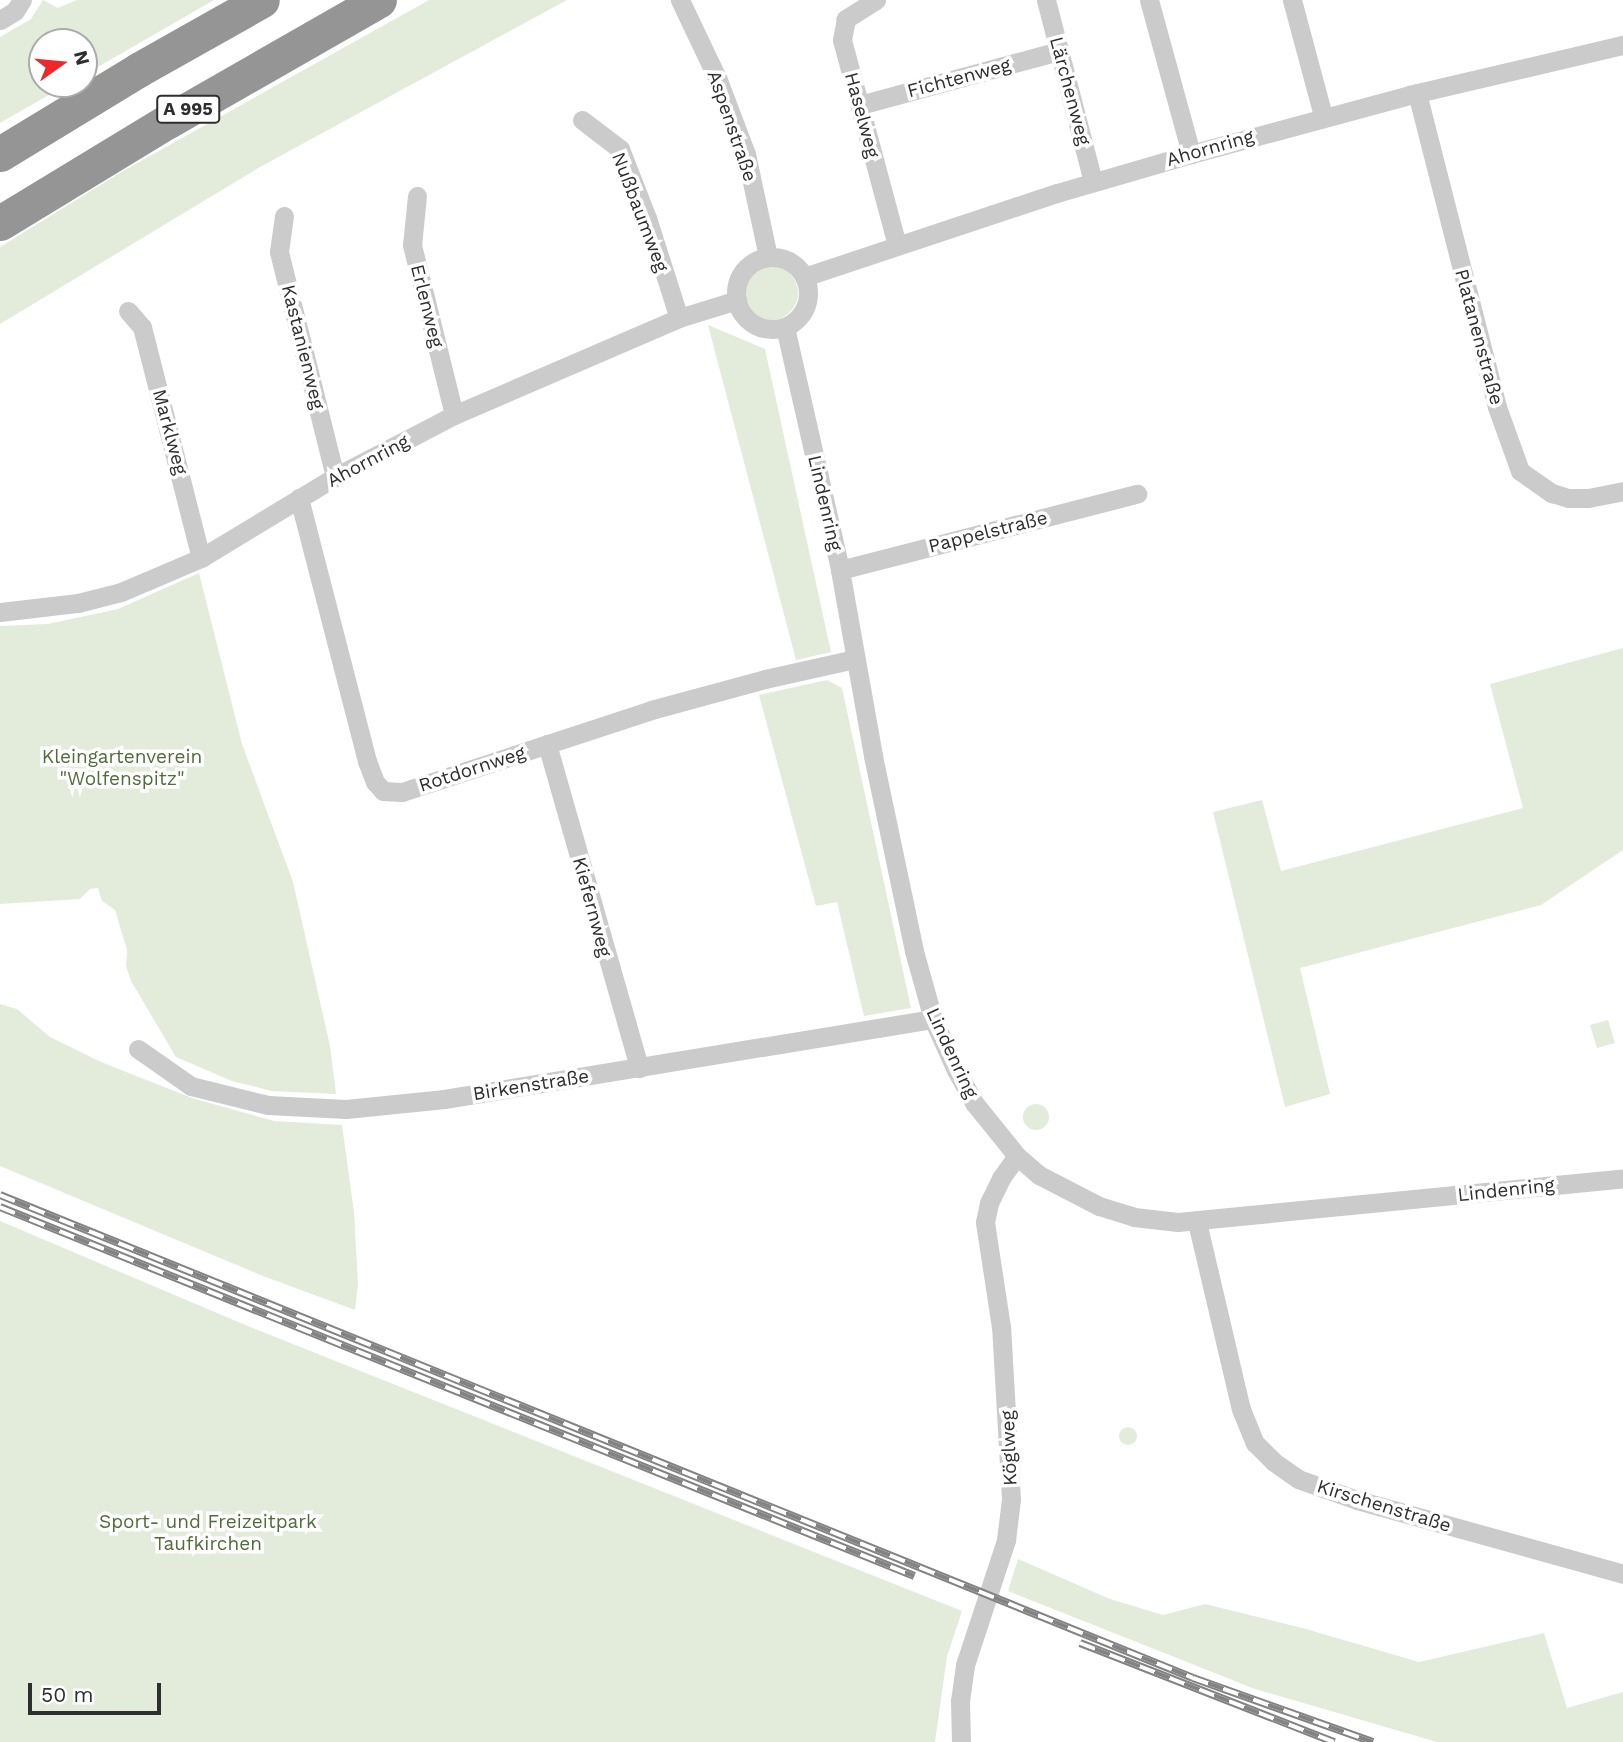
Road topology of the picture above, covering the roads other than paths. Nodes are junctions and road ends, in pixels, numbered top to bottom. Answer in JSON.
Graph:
{"nodes":[{"id":1,"x":22,"y":0,"type":"edge"},
{"id":2,"x":262,"y":0,"type":"edge"},
{"id":3,"x":379,"y":0,"type":"edge"},
{"id":4,"x":680,"y":0,"type":"edge"},
{"id":5,"x":876,"y":0,"type":"edge"},
{"id":6,"x":1046,"y":0,"type":"edge"},
{"id":7,"x":1149,"y":0,"type":"edge"},
{"id":8,"x":1292,"y":0,"type":"edge"},
{"id":9,"x":0,"y":20,"type":"edge"},
{"id":10,"x":1623,"y":45,"type":"edge"},
{"id":11,"x":1059,"y":51,"type":"junction"},
{"id":12,"x":1417,"y":93,"type":"junction"},
{"id":13,"x":860,"y":105,"type":"junction"},
{"id":14,"x":1323,"y":116,"type":"junction"},
{"id":15,"x":582,"y":120,"type":"dead end"},
{"id":16,"x":0,"y":154,"type":"edge"},
{"id":17,"x":1191,"y":154,"type":"junction"},
{"id":18,"x":1093,"y":182,"type":"junction"},
{"id":19,"x":417,"y":195,"type":"dead end"},
{"id":20,"x":284,"y":216,"type":"dead end"},
{"id":21,"x":0,"y":223,"type":"edge"},
{"id":22,"x":897,"y":245,"type":"junction"},
{"id":23,"x":768,"y":257,"type":"junction"},
{"id":24,"x":804,"y":277,"type":"junction"},
{"id":25,"x":737,"y":300,"type":"junction"},
{"id":26,"x":128,"y":311,"type":"dead end"},
{"id":27,"x":679,"y":318,"type":"junction"},
{"id":28,"x":785,"y":327,"type":"junction"},
{"id":29,"x":454,"y":415,"type":"junction"},
{"id":30,"x":335,"y":477,"type":"junction"},
{"id":31,"x":1623,"y":491,"type":"edge"},
{"id":32,"x":1137,"y":494,"type":"dead end"},
{"id":33,"x":299,"y":498,"type":"junction"},
{"id":34,"x":201,"y":558,"type":"junction"},
{"id":35,"x":840,"y":570,"type":"junction"},
{"id":36,"x":0,"y":612,"type":"edge"},
{"id":37,"x":855,"y":659,"type":"junction"},
{"id":38,"x":547,"y":744,"type":"junction"},
{"id":39,"x":933,"y":1019,"type":"junction"},
{"id":40,"x":138,"y":1049,"type":"dead end"},
{"id":41,"x":639,"y":1068,"type":"junction"},
{"id":42,"x":1017,"y":1156,"type":"junction"},
{"id":43,"x":1623,"y":1178,"type":"edge"},
{"id":44,"x":1197,"y":1222,"type":"junction"},
{"id":45,"x":1623,"y":1574,"type":"edge"},
{"id":46,"x":961,"y":1742,"type":"edge"}],
"edges":[{"from":1,"to":9,"type":"street"},
{"from":2,"to":16,"type":"highway"},
{"from":3,"to":21,"type":"highway","number":"A 995"},
{"from":4,"to":23,"type":"street","name":"Aspenstraße"},
{"from":5,"to":13,"type":"street","name":"Haselweg"},
{"from":6,"to":11,"type":"street","name":"Lärchenweg"},
{"from":7,"to":17,"type":"street"},
{"from":8,"to":14,"type":"street"},
{"from":10,"to":12,"type":"street","name":"Ahornring"},
{"from":11,"to":13,"type":"street","name":"Fichtenweg"},
{"from":11,"to":18,"type":"street","name":"Lärchenweg"},
{"from":12,"to":14,"type":"street","name":"Ahornring"},
{"from":12,"to":31,"type":"street","name":"Platanenstraße"},
{"from":13,"to":22,"type":"street","name":"Haselweg"},
{"from":14,"to":17,"type":"street","name":"Ahornring"},
{"from":15,"to":27,"type":"street","name":"Nußbaumweg"},
{"from":17,"to":18,"type":"street","name":"Ahornring"},
{"from":18,"to":22,"type":"street","name":"Ahornring"},
{"from":19,"to":29,"type":"street","name":"Erlenweg"},
{"from":20,"to":30,"type":"street","name":"Kastanienweg"},
{"from":22,"to":24,"type":"street","name":"Ahornring"},
{"from":23,"to":24,"type":"street"},
{"from":23,"to":25,"type":"street"},
{"from":24,"to":28,"type":"street"},
{"from":25,"to":27,"type":"street","name":"Ahornring"},
{"from":25,"to":28,"type":"street"},
{"from":26,"to":34,"type":"street","name":"Marklweg"},
{"from":27,"to":29,"type":"street","name":"Ahornring"},
{"from":28,"to":35,"type":"street","name":"Lindenring"},
{"from":29,"to":30,"type":"street","name":"Ahornring"},
{"from":30,"to":33,"type":"street","name":"Ahornring"},
{"from":32,"to":35,"type":"street","name":"Pappelstraße"},
{"from":33,"to":34,"type":"street","name":"Ahornring"},
{"from":33,"to":38,"type":"street","name":"Rotdornweg"},
{"from":34,"to":36,"type":"street","name":"Ahornring"},
{"from":35,"to":37,"type":"street","name":"Lindenring"},
{"from":37,"to":38,"type":"street","name":"Rotdornweg"},
{"from":37,"to":39,"type":"street","name":"Lindenring"},
{"from":38,"to":41,"type":"street","name":"Kiefernweg"},
{"from":39,"to":41,"type":"street","name":"Birkenstraße"},
{"from":39,"to":42,"type":"street","name":"Lindenring"},
{"from":40,"to":41,"type":"street","name":"Birkenstraße"},
{"from":42,"to":44,"type":"street","name":"Lindenring"},
{"from":42,"to":46,"type":"street","name":"Köglweg"},
{"from":43,"to":44,"type":"street","name":"Lindenring"},
{"from":44,"to":45,"type":"street","name":"Kirschenstraße"}]}
